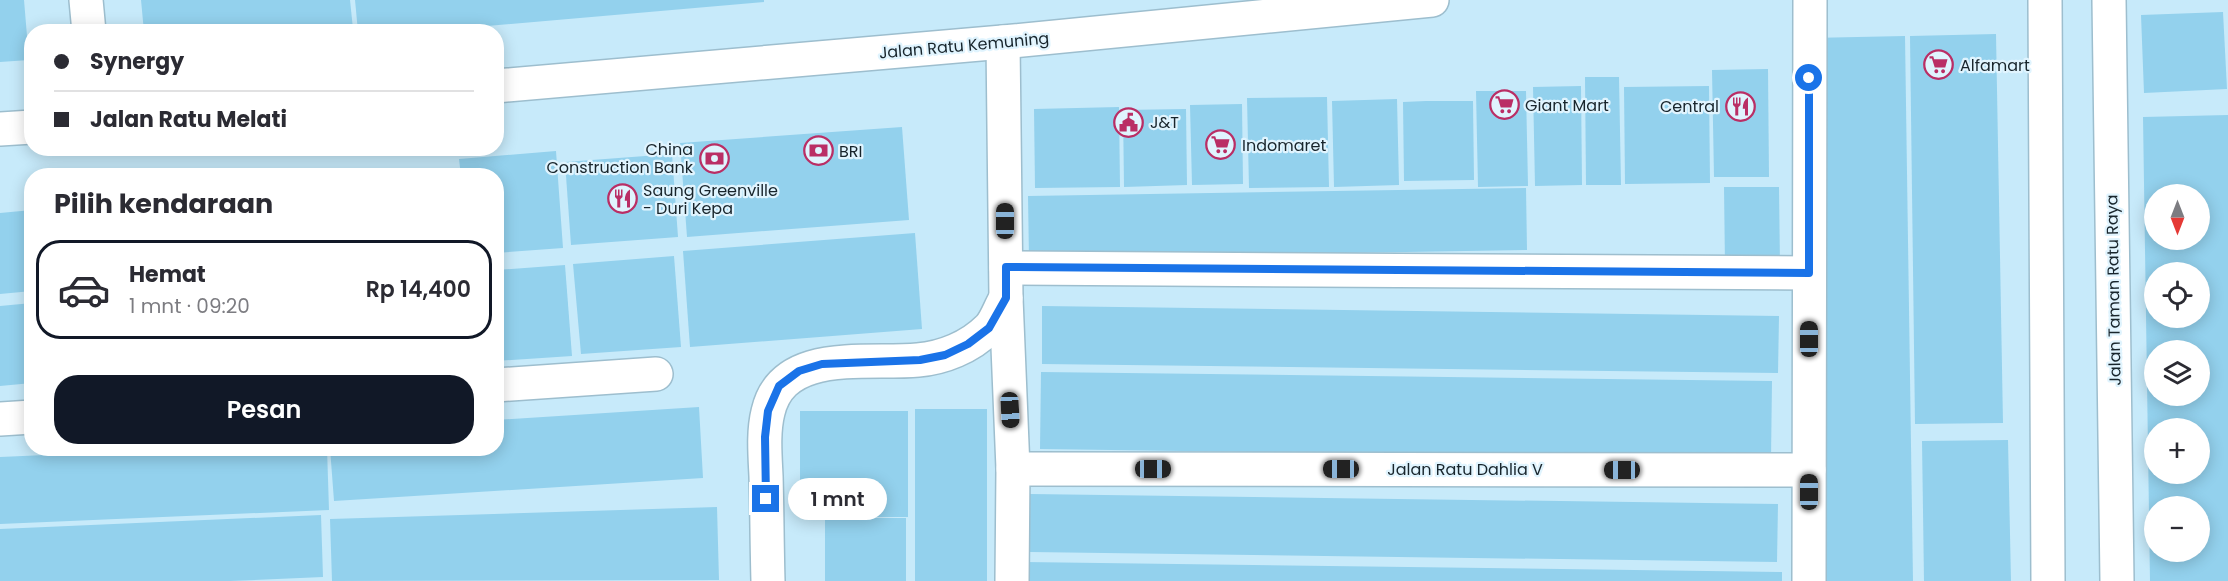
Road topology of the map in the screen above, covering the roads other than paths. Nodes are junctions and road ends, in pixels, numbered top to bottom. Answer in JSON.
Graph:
{"nodes":[{"id":1,"x":86,"y":0,"type":"edge"},
{"id":2,"x":1429,"y":0,"type":"edge"},
{"id":3,"x":1810,"y":0,"type":"edge"},
{"id":4,"x":2044,"y":0,"type":"edge"},
{"id":5,"x":2109,"y":0,"type":"edge"},
{"id":6,"x":88,"y":24,"type":"edge"},
{"id":7,"x":1003,"y":42,"type":"junction"},
{"id":8,"x":504,"y":85,"type":"edge"},
{"id":9,"x":24,"y":128,"type":"edge"},
{"id":10,"x":0,"y":129,"type":"edge"},
{"id":11,"x":1809,"y":273,"type":"junction"},
{"id":12,"x":1006,"y":283,"type":"junction"},
{"id":13,"x":656,"y":374,"type":"dead end"},
{"id":14,"x":504,"y":384,"type":"edge"},
{"id":15,"x":24,"y":418,"type":"edge"},
{"id":16,"x":0,"y":419,"type":"edge"},
{"id":17,"x":1012,"y":469,"type":"junction"},
{"id":18,"x":1809,"y":470,"type":"junction"},
{"id":19,"x":768,"y":581,"type":"edge"},
{"id":20,"x":1012,"y":581,"type":"edge"},
{"id":21,"x":1809,"y":581,"type":"edge"},
{"id":22,"x":2048,"y":581,"type":"edge"},
{"id":23,"x":2117,"y":581,"type":"edge"}],
"edges":[{"from":1,"to":6,"type":"street"},
{"from":2,"to":7,"type":"street","name":"Jalan Ratu Kemuning"},
{"from":3,"to":11,"type":"street"},
{"from":4,"to":22,"type":"street"},
{"from":5,"to":23,"type":"street","name":"Jalan Taman Ratu Raya"},
{"from":7,"to":8,"type":"street","name":"Jalan Ratu Kemuning"},
{"from":7,"to":12,"type":"street"},
{"from":9,"to":10,"type":"street"},
{"from":11,"to":12,"type":"street"},
{"from":11,"to":18,"type":"street"},
{"from":12,"to":17,"type":"street"},
{"from":12,"to":19,"type":"street"},
{"from":13,"to":14,"type":"street"},
{"from":15,"to":16,"type":"street"},
{"from":17,"to":18,"type":"street","name":"Jalan Ratu Dahlia V"},
{"from":17,"to":20,"type":"street"},
{"from":18,"to":21,"type":"street"}]}
